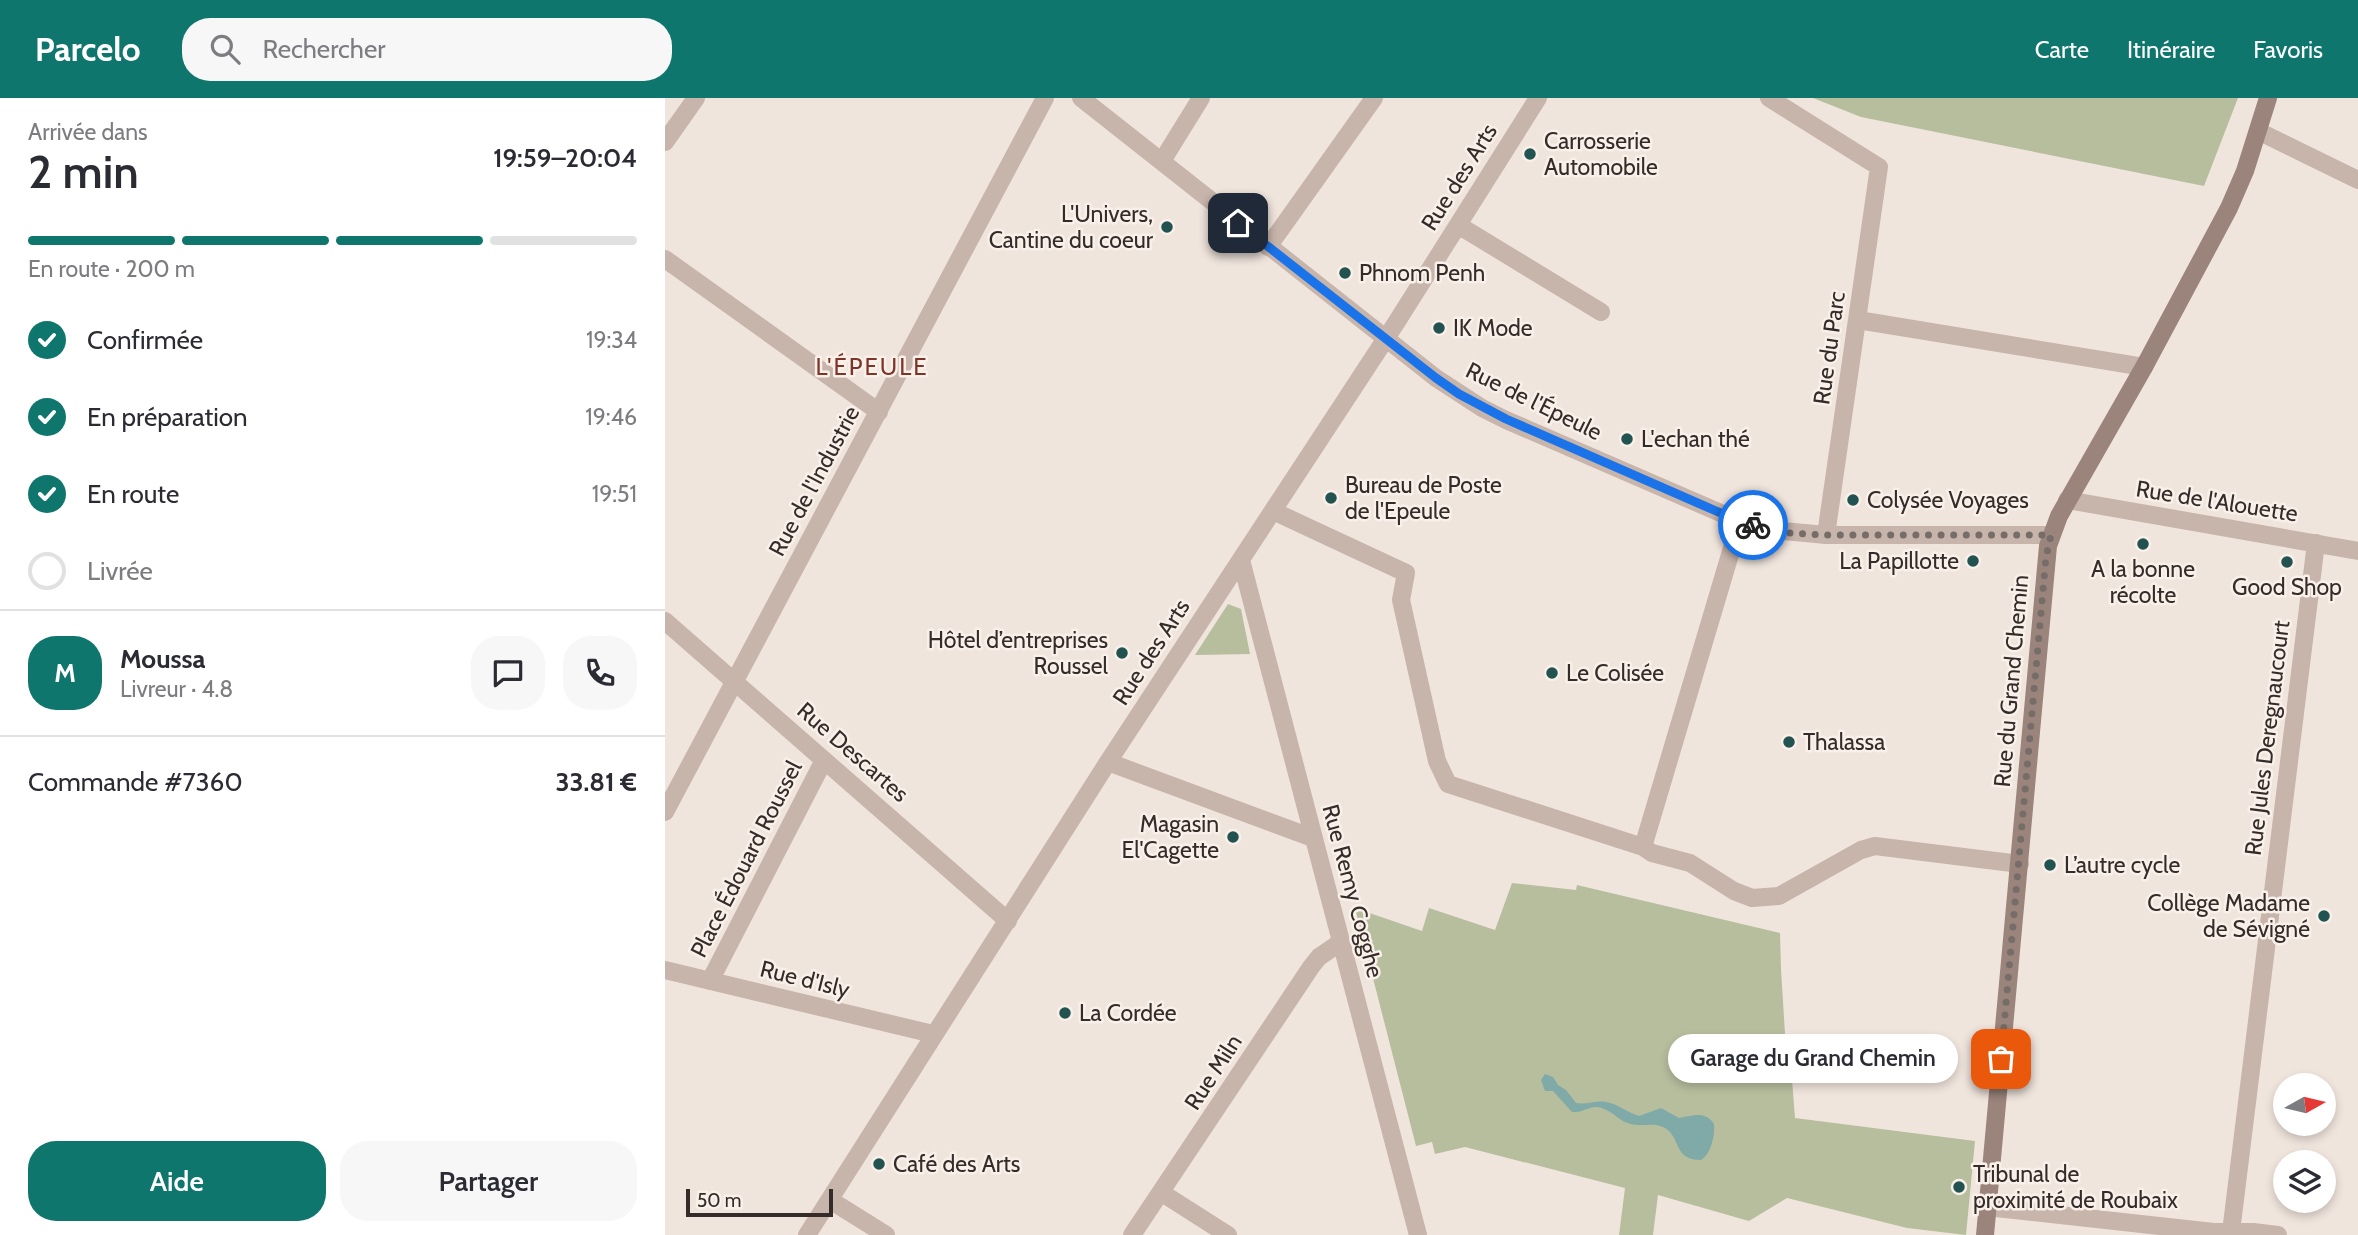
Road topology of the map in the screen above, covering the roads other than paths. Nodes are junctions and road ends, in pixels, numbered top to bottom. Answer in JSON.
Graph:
{"nodes":[{"id":1,"x":696,"y":98,"type":"edge"},
{"id":2,"x":1045,"y":98,"type":"edge"},
{"id":3,"x":1081,"y":98,"type":"edge"},
{"id":4,"x":1201,"y":98,"type":"edge"},
{"id":5,"x":1374,"y":98,"type":"edge"},
{"id":6,"x":1538,"y":98,"type":"edge"},
{"id":7,"x":1769,"y":98,"type":"edge"},
{"id":8,"x":2268,"y":98,"type":"edge"},
{"id":9,"x":2257,"y":131,"type":"junction"},
{"id":10,"x":665,"y":142,"type":"edge"},
{"id":11,"x":1162,"y":161,"type":"junction"},
{"id":12,"x":2358,"y":180,"type":"edge"},
{"id":13,"x":1458,"y":225,"type":"junction"},
{"id":14,"x":1268,"y":247,"type":"junction"},
{"id":15,"x":665,"y":259,"type":"edge"},
{"id":16,"x":1601,"y":312,"type":"dead end"},
{"id":17,"x":1858,"y":320,"type":"junction"},
{"id":18,"x":1386,"y":338,"type":"junction"},
{"id":19,"x":2144,"y":367,"type":"junction"},
{"id":20,"x":879,"y":412,"type":"junction"},
{"id":21,"x":2067,"y":499,"type":"junction"},
{"id":22,"x":1273,"y":511,"type":"junction"},
{"id":23,"x":1740,"y":521,"type":"junction"},
{"id":24,"x":1826,"y":535,"type":"junction"},
{"id":25,"x":2051,"y":535,"type":"junction"},
{"id":26,"x":2316,"y":542,"type":"junction"},
{"id":27,"x":2358,"y":551,"type":"edge"},
{"id":28,"x":1241,"y":560,"type":"junction"},
{"id":29,"x":665,"y":621,"type":"edge"},
{"id":30,"x":735,"y":682,"type":"junction"},
{"id":31,"x":824,"y":760,"type":"junction"},
{"id":32,"x":1108,"y":762,"type":"junction"},
{"id":33,"x":665,"y":813,"type":"edge"},
{"id":34,"x":1313,"y":838,"type":"junction"},
{"id":35,"x":1643,"y":847,"type":"junction"},
{"id":36,"x":2020,"y":864,"type":"junction"},
{"id":37,"x":1008,"y":921,"type":"junction"},
{"id":38,"x":1341,"y":942,"type":"junction"},
{"id":39,"x":665,"y":971,"type":"edge"},
{"id":40,"x":710,"y":981,"type":"junction"},
{"id":41,"x":933,"y":1034,"type":"junction"},
{"id":42,"x":1162,"y":1193,"type":"junction"},
{"id":43,"x":830,"y":1200,"type":"junction"},
{"id":44,"x":1987,"y":1207,"type":"junction"},
{"id":45,"x":2231,"y":1232,"type":"junction"},
{"id":46,"x":807,"y":1235,"type":"edge"},
{"id":47,"x":885,"y":1235,"type":"edge"},
{"id":48,"x":1132,"y":1235,"type":"edge"},
{"id":49,"x":1228,"y":1235,"type":"edge"},
{"id":50,"x":1418,"y":1235,"type":"edge"},
{"id":51,"x":1985,"y":1235,"type":"edge"},
{"id":52,"x":2278,"y":1235,"type":"edge"}],
"edges":[{"from":1,"to":10,"type":"street"},
{"from":2,"to":20,"type":"street","name":"Rue de l'Industrie"},
{"from":3,"to":11,"type":"street","name":"Rue de l'Épeule"},
{"from":4,"to":11,"type":"street"},
{"from":5,"to":14,"type":"street"},
{"from":6,"to":13,"type":"street","name":"Rue des Arts"},
{"from":7,"to":17,"type":"street","name":"Rue du Parc"},
{"from":8,"to":9,"type":"main road","name":"Rue du Grand Chemin"},
{"from":9,"to":12,"type":"street"},
{"from":9,"to":19,"type":"main road","name":"Rue du Grand Chemin"},
{"from":11,"to":14,"type":"street","name":"Rue de l'Épeule"},
{"from":13,"to":16,"type":"street"},
{"from":13,"to":18,"type":"street","name":"Rue des Arts"},
{"from":14,"to":18,"type":"street","name":"Rue de l'Épeule"},
{"from":15,"to":20,"type":"street"},
{"from":17,"to":19,"type":"street"},
{"from":17,"to":24,"type":"street","name":"Rue du Parc"},
{"from":18,"to":22,"type":"street","name":"Rue des Arts"},
{"from":18,"to":23,"type":"street","name":"Rue de l'Épeule"},
{"from":19,"to":21,"type":"main road","name":"Rue du Grand Chemin"},
{"from":20,"to":30,"type":"street","name":"Rue de l'Industrie"},
{"from":21,"to":25,"type":"main road","name":"Rue du Grand Chemin"},
{"from":21,"to":26,"type":"street","name":"Rue de l'Alouette"},
{"from":22,"to":28,"type":"street","name":"Rue des Arts"},
{"from":22,"to":35,"type":"street"},
{"from":23,"to":24,"type":"street","name":"Rue de l'Épeule"},
{"from":23,"to":35,"type":"street"},
{"from":24,"to":25,"type":"street","name":"Rue de l'Épeule"},
{"from":25,"to":36,"type":"main road","name":"Rue du Grand Chemin"},
{"from":26,"to":27,"type":"street","name":"Rue de l'Alouette"},
{"from":26,"to":45,"type":"street","name":"Rue Jules Deregnaucourt"},
{"from":28,"to":32,"type":"street","name":"Rue des Arts"},
{"from":28,"to":34,"type":"street","name":"Rue Remy Cogghe"},
{"from":29,"to":30,"type":"street","name":"Rue Descartes"},
{"from":30,"to":31,"type":"street","name":"Rue Descartes"},
{"from":30,"to":33,"type":"street","name":"Rue de l'Industrie"},
{"from":31,"to":37,"type":"street","name":"Rue Descartes"},
{"from":31,"to":40,"type":"street","name":"Place Édouard Roussel"},
{"from":32,"to":34,"type":"street"},
{"from":32,"to":37,"type":"street","name":"Rue des Arts"},
{"from":34,"to":38,"type":"street","name":"Rue Remy Cogghe"},
{"from":35,"to":36,"type":"street"},
{"from":36,"to":44,"type":"main road","name":"Rue du Grand Chemin"},
{"from":37,"to":41,"type":"street","name":"Rue des Arts"},
{"from":38,"to":42,"type":"street","name":"Rue Miln"},
{"from":38,"to":50,"type":"street","name":"Rue Remy Cogghe"},
{"from":39,"to":40,"type":"street","name":"Rue d'Isly"},
{"from":40,"to":41,"type":"street","name":"Rue d'Isly"},
{"from":41,"to":43,"type":"street","name":"Rue des Arts"},
{"from":42,"to":48,"type":"street","name":"Rue Miln"},
{"from":42,"to":49,"type":"street"},
{"from":43,"to":46,"type":"street","name":"Rue des Arts"},
{"from":43,"to":47,"type":"street"},
{"from":44,"to":45,"type":"street"},
{"from":44,"to":51,"type":"main road","name":"Rue du Grand Chemin"},
{"from":45,"to":52,"type":"street"}]}
